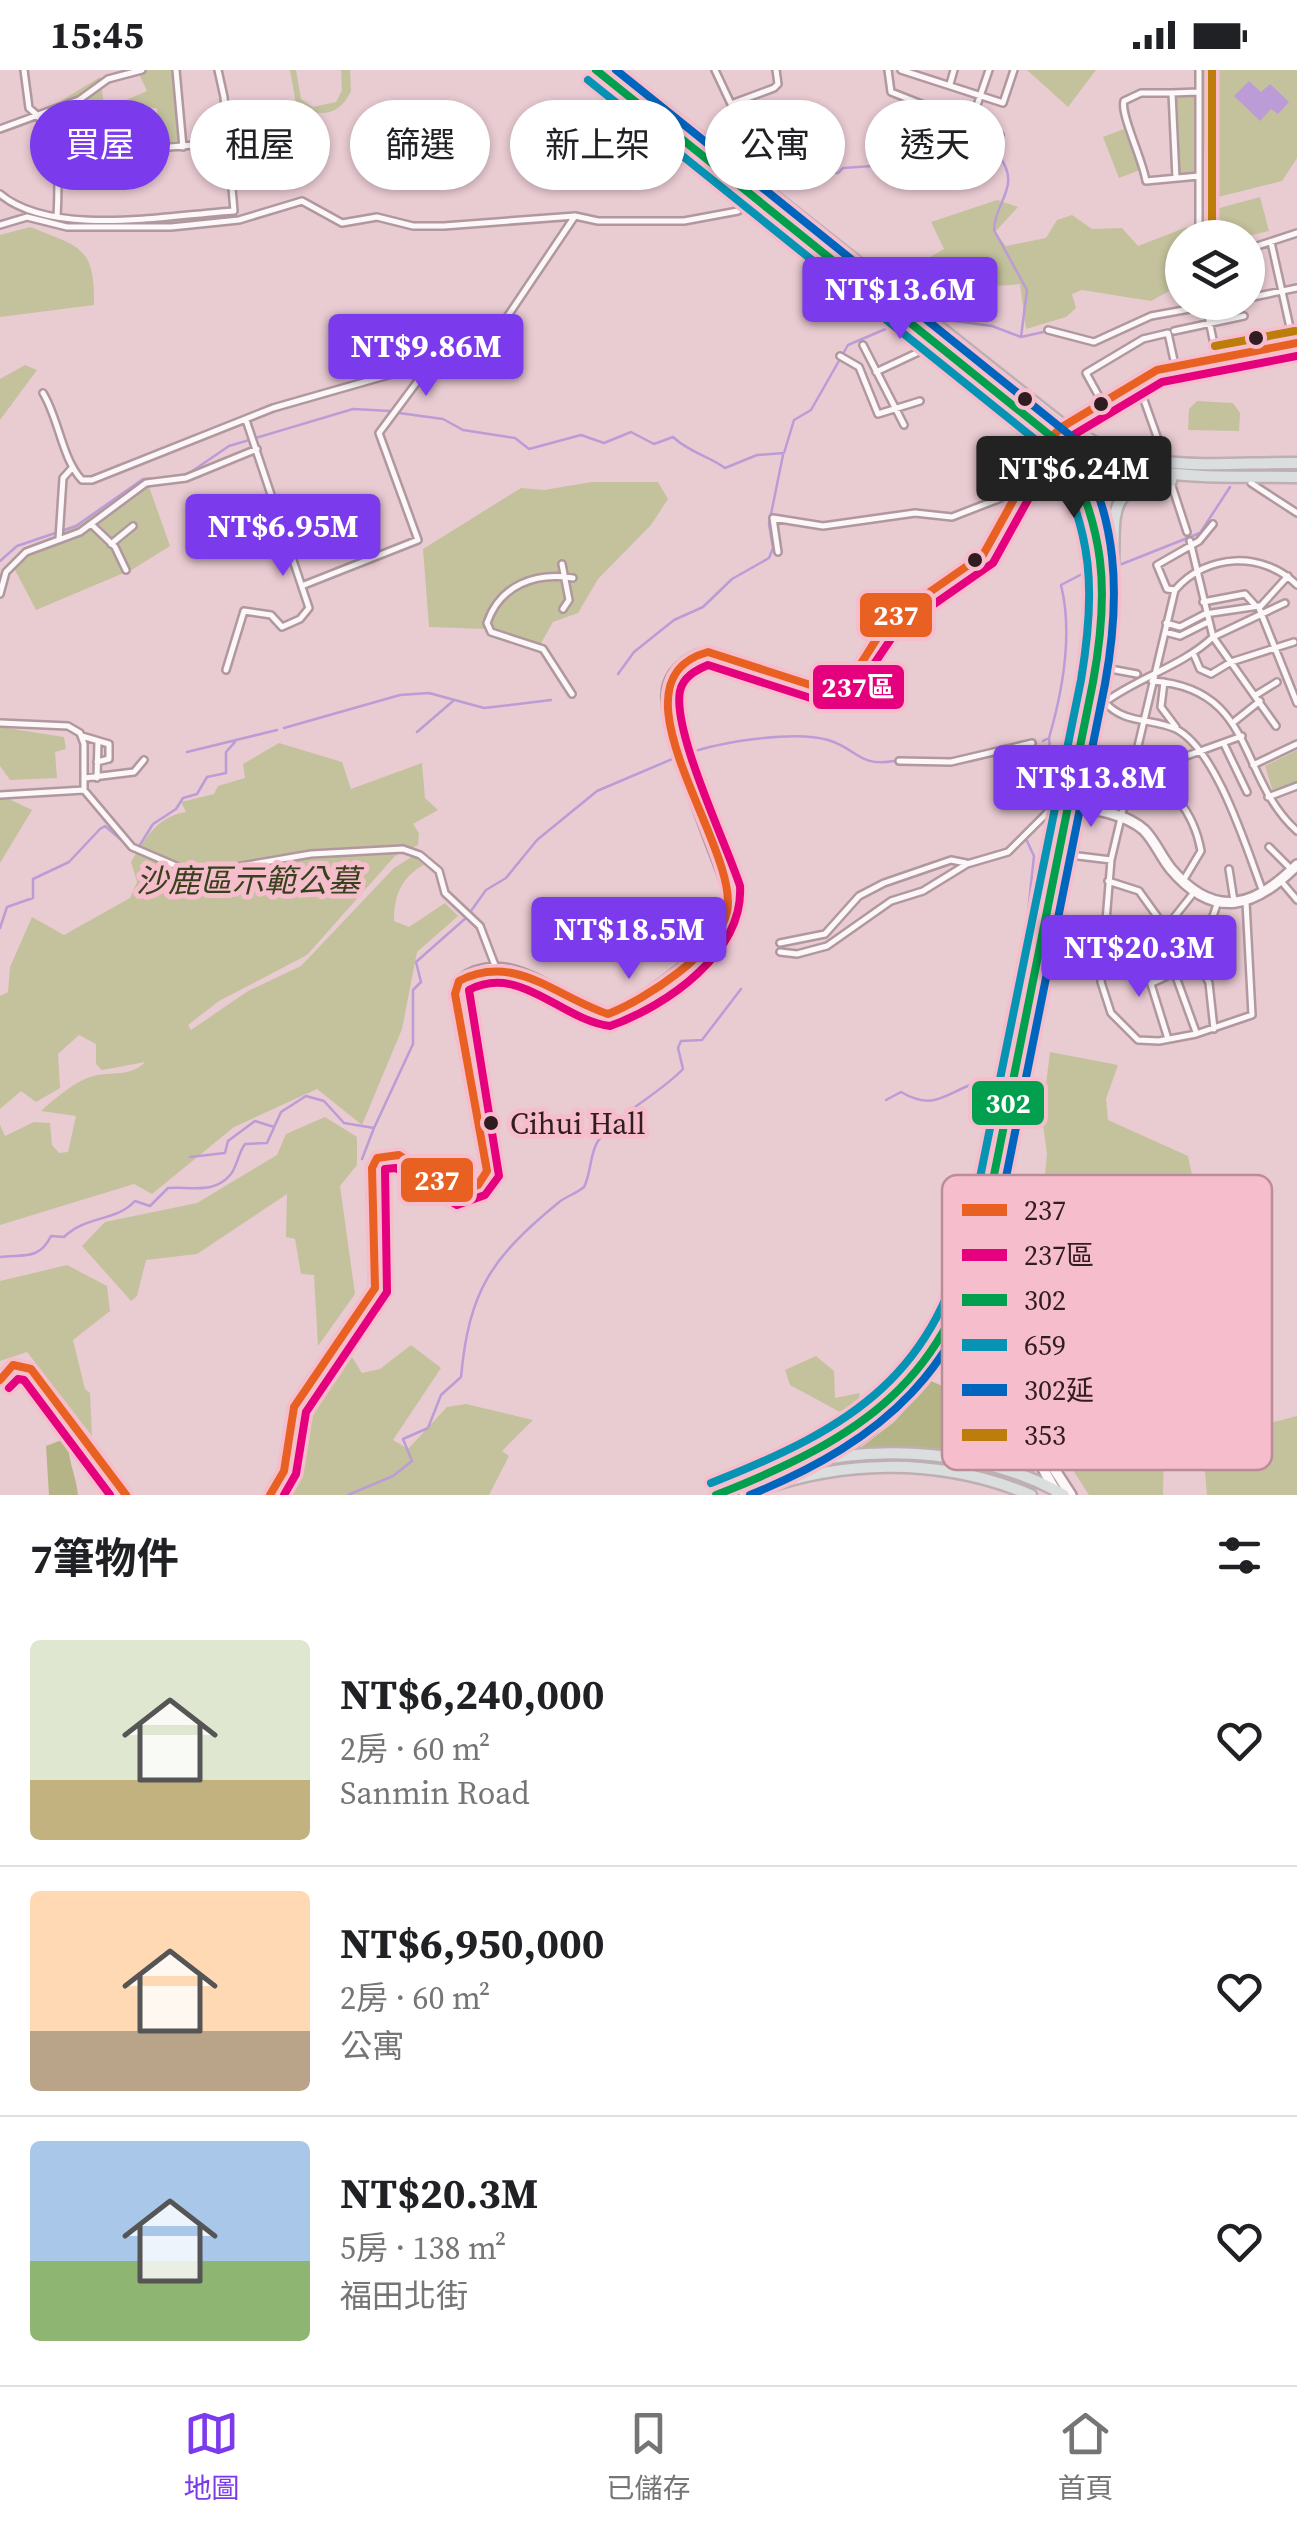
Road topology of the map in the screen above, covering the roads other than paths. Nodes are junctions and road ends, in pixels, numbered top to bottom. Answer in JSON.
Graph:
{"nodes":[{"id":1,"x":24,"y":70,"type":"edge"},
{"id":2,"x":142,"y":70,"type":"edge"},
{"id":3,"x":176,"y":70,"type":"edge"},
{"id":4,"x":218,"y":70,"type":"edge"},
{"id":5,"x":596,"y":70,"type":"edge"},
{"id":6,"x":715,"y":70,"type":"edge"},
{"id":7,"x":776,"y":70,"type":"edge"},
{"id":8,"x":888,"y":70,"type":"edge"},
{"id":9,"x":902,"y":70,"type":"edge"},
{"id":10,"x":954,"y":70,"type":"edge"},
{"id":11,"x":990,"y":70,"type":"edge"},
{"id":12,"x":1014,"y":70,"type":"edge"},
{"id":13,"x":1199,"y":70,"type":"edge"},
{"id":14,"x":615,"y":73,"type":"edge"},
{"id":15,"x":950,"y":84,"type":"junction"},
{"id":16,"x":1198,"y":92,"type":"junction"},
{"id":17,"x":1172,"y":93,"type":"junction"},
{"id":18,"x":981,"y":94,"type":"junction"},
{"id":19,"x":79,"y":100,"type":"edge"},
{"id":20,"x":224,"y":100,"type":"edge"},
{"id":21,"x":912,"y":100,"type":"edge"},
{"id":22,"x":979,"y":100,"type":"edge"},
{"id":23,"x":30,"y":109,"type":"edge"},
{"id":24,"x":30,"y":115,"type":"edge"},
{"id":25,"x":0,"y":128,"type":"edge"},
{"id":26,"x":705,"y":137,"type":"edge"},
{"id":27,"x":184,"y":148,"type":"junction"},
{"id":28,"x":190,"y":148,"type":"edge"},
{"id":29,"x":170,"y":149,"type":"edge"},
{"id":30,"x":1199,"y":176,"type":"junction"},
{"id":31,"x":1176,"y":178,"type":"junction"},
{"id":32,"x":57,"y":190,"type":"edge"},
{"id":33,"x":231,"y":190,"type":"edge"},
{"id":34,"x":774,"y":190,"type":"edge"},
{"id":35,"x":0,"y":194,"type":"edge"},
{"id":36,"x":755,"y":196,"type":"junction"},
{"id":37,"x":575,"y":216,"type":"junction"},
{"id":38,"x":57,"y":217,"type":"junction"},
{"id":39,"x":1199,"y":220,"type":"edge"},
{"id":40,"x":0,"y":226,"type":"edge"},
{"id":41,"x":1297,"y":234,"type":"edge"},
{"id":42,"x":1271,"y":242,"type":"junction"},
{"id":43,"x":1265,"y":244,"type":"edge"},
{"id":44,"x":1297,"y":288,"type":"edge"},
{"id":45,"x":1282,"y":291,"type":"junction"},
{"id":46,"x":1265,"y":294,"type":"edge"},
{"id":47,"x":1165,"y":314,"type":"edge"},
{"id":48,"x":1209,"y":320,"type":"edge"},
{"id":49,"x":1225,"y":320,"type":"edge"},
{"id":50,"x":920,"y":322,"type":"junction"},
{"id":51,"x":1210,"y":323,"type":"junction"},
{"id":52,"x":1048,"y":330,"type":"dead end"},
{"id":53,"x":1174,"y":331,"type":"dead end"},
{"id":54,"x":938,"y":343,"type":"junction"},
{"id":55,"x":1295,"y":343,"type":"edge"},
{"id":56,"x":863,"y":345,"type":"dead end"},
{"id":57,"x":843,"y":357,"type":"dead end"},
{"id":58,"x":1217,"y":358,"type":"junction"},
{"id":59,"x":1176,"y":366,"type":"junction"},
{"id":60,"x":970,"y":367,"type":"junction"},
{"id":61,"x":420,"y":368,"type":"junction"},
{"id":62,"x":876,"y":372,"type":"junction"},
{"id":63,"x":1137,"y":379,"type":"junction"},
{"id":64,"x":43,"y":393,"type":"dead end"},
{"id":65,"x":920,"y":400,"type":"dead end"},
{"id":66,"x":1102,"y":402,"type":"junction"},
{"id":67,"x":895,"y":408,"type":"junction"},
{"id":68,"x":246,"y":420,"type":"junction"},
{"id":69,"x":904,"y":426,"type":"dead end"},
{"id":70,"x":1065,"y":436,"type":"junction"},
{"id":71,"x":257,"y":449,"type":"junction"},
{"id":72,"x":72,"y":468,"type":"junction"},
{"id":73,"x":1168,"y":472,"type":"junction"},
{"id":74,"x":1297,"y":473,"type":"edge"},
{"id":75,"x":1251,"y":482,"type":"junction"},
{"id":76,"x":1015,"y":493,"type":"junction"},
{"id":77,"x":1297,"y":513,"type":"edge"},
{"id":78,"x":91,"y":524,"type":"junction"},
{"id":79,"x":1214,"y":524,"type":"dead end"},
{"id":80,"x":133,"y":526,"type":"dead end"},
{"id":81,"x":1187,"y":532,"type":"dead end"},
{"id":82,"x":59,"y":539,"type":"junction"},
{"id":83,"x":110,"y":544,"type":"junction"},
{"id":84,"x":1191,"y":544,"type":"junction"},
{"id":85,"x":778,"y":552,"type":"dead end"},
{"id":86,"x":562,"y":564,"type":"dead end"},
{"id":87,"x":1113,"y":566,"type":"junction"},
{"id":88,"x":126,"y":570,"type":"dead end"},
{"id":89,"x":1196,"y":572,"type":"junction"},
{"id":90,"x":1288,"y":576,"type":"junction"},
{"id":91,"x":570,"y":578,"type":"junction"},
{"id":92,"x":304,"y":585,"type":"junction"},
{"id":93,"x":1297,"y":586,"type":"edge"},
{"id":94,"x":1175,"y":590,"type":"junction"},
{"id":95,"x":1107,"y":593,"type":"junction"},
{"id":96,"x":0,"y":594,"type":"edge"},
{"id":97,"x":1203,"y":602,"type":"junction"},
{"id":98,"x":1285,"y":603,"type":"dead end"},
{"id":99,"x":1256,"y":605,"type":"junction"},
{"id":100,"x":562,"y":609,"type":"dead end"},
{"id":101,"x":1206,"y":614,"type":"junction"},
{"id":102,"x":1261,"y":614,"type":"junction"},
{"id":103,"x":1208,"y":622,"type":"junction"},
{"id":104,"x":1166,"y":623,"type":"junction"},
{"id":105,"x":1164,"y":632,"type":"junction"},
{"id":106,"x":1213,"y":637,"type":"junction"},
{"id":107,"x":1294,"y":642,"type":"dead end"},
{"id":108,"x":1275,"y":649,"type":"junction"},
{"id":109,"x":1194,"y":653,"type":"junction"},
{"id":110,"x":1231,"y":662,"type":"junction"},
{"id":111,"x":1104,"y":668,"type":"junction"},
{"id":112,"x":226,"y":670,"type":"dead end"},
{"id":113,"x":1137,"y":674,"type":"dead end"},
{"id":114,"x":1153,"y":677,"type":"junction"},
{"id":115,"x":1164,"y":682,"type":"junction"},
{"id":116,"x":1277,"y":682,"type":"dead end"},
{"id":117,"x":572,"y":694,"type":"dead end"},
{"id":118,"x":1258,"y":698,"type":"junction"},
{"id":119,"x":1096,"y":701,"type":"junction"},
{"id":120,"x":1297,"y":702,"type":"edge"},
{"id":121,"x":1143,"y":721,"type":"junction"},
{"id":122,"x":1235,"y":722,"type":"junction"},
{"id":123,"x":0,"y":723,"type":"edge"},
{"id":124,"x":1276,"y":726,"type":"dead end"},
{"id":125,"x":1178,"y":731,"type":"junction"},
{"id":126,"x":81,"y":736,"type":"junction"},
{"id":127,"x":1242,"y":736,"type":"junction"},
{"id":128,"x":98,"y":741,"type":"junction"},
{"id":129,"x":1032,"y":743,"type":"dead end"},
{"id":130,"x":1224,"y":744,"type":"junction"},
{"id":131,"x":1297,"y":744,"type":"edge"},
{"id":132,"x":1199,"y":750,"type":"junction"},
{"id":133,"x":144,"y":760,"type":"dead end"},
{"id":134,"x":899,"y":760,"type":"dead end"},
{"id":135,"x":97,"y":762,"type":"junction"},
{"id":136,"x":1253,"y":765,"type":"junction"},
{"id":137,"x":1082,"y":769,"type":"junction"},
{"id":138,"x":1131,"y":772,"type":"junction"},
{"id":139,"x":1142,"y":772,"type":"junction"},
{"id":140,"x":84,"y":778,"type":"junction"},
{"id":141,"x":96,"y":778,"type":"junction"},
{"id":142,"x":1297,"y":787,"type":"edge"},
{"id":143,"x":1128,"y":788,"type":"junction"},
{"id":144,"x":84,"y":790,"type":"junction"},
{"id":145,"x":1247,"y":792,"type":"dead end"},
{"id":146,"x":0,"y":795,"type":"edge"},
{"id":147,"x":1170,"y":795,"type":"dead end"},
{"id":148,"x":1268,"y":797,"type":"junction"},
{"id":149,"x":1071,"y":806,"type":"junction"},
{"id":150,"x":1121,"y":818,"type":"junction"},
{"id":151,"x":1297,"y":830,"type":"edge"},
{"id":152,"x":1270,"y":847,"type":"dead end"},
{"id":153,"x":1070,"y":854,"type":"junction"},
{"id":154,"x":1111,"y":860,"type":"junction"},
{"id":155,"x":967,"y":864,"type":"junction"},
{"id":156,"x":1295,"y":868,"type":"edge"},
{"id":157,"x":1229,"y":869,"type":"dead end"},
{"id":158,"x":1183,"y":881,"type":"junction"},
{"id":159,"x":1281,"y":881,"type":"junction"},
{"id":160,"x":1108,"y":882,"type":"junction"},
{"id":161,"x":1195,"y":890,"type":"junction"},
{"id":162,"x":1264,"y":895,"type":"junction"},
{"id":163,"x":1297,"y":900,"type":"edge"},
{"id":164,"x":1218,"y":901,"type":"junction"},
{"id":165,"x":1246,"y":902,"type":"junction"},
{"id":166,"x":1234,"y":904,"type":"junction"},
{"id":167,"x":1172,"y":920,"type":"dead end"},
{"id":168,"x":1102,"y":936,"type":"junction"},
{"id":169,"x":1050,"y":942,"type":"junction"},
{"id":170,"x":780,"y":943,"type":"dead end"},
{"id":171,"x":780,"y":952,"type":"dead end"},
{"id":172,"x":1196,"y":956,"type":"junction"},
{"id":173,"x":497,"y":970,"type":"junction"},
{"id":174,"x":1175,"y":974,"type":"junction"},
{"id":175,"x":1152,"y":982,"type":"junction"},
{"id":176,"x":1034,"y":1000,"type":"junction"},
{"id":177,"x":1214,"y":1030,"type":"junction"},
{"id":178,"x":1196,"y":1034,"type":"junction"},
{"id":179,"x":1168,"y":1039,"type":"junction"},
{"id":180,"x":994,"y":1175,"type":"edge"},
{"id":181,"x":1003,"y":1175,"type":"edge"},
{"id":182,"x":942,"y":1337,"type":"edge"},
{"id":183,"x":942,"y":1354,"type":"edge"},
{"id":184,"x":0,"y":1380,"type":"edge"},
{"id":185,"x":832,"y":1458,"type":"junction"},
{"id":186,"x":942,"y":1458,"type":"edge"},
{"id":187,"x":1002,"y":1470,"type":"edge"},
{"id":188,"x":1045,"y":1470,"type":"edge"},
{"id":189,"x":1054,"y":1470,"type":"edge"},
{"id":190,"x":792,"y":1471,"type":"junction"},
{"id":191,"x":1058,"y":1493,"type":"edge"},
{"id":192,"x":126,"y":1495,"type":"edge"},
{"id":193,"x":270,"y":1495,"type":"edge"},
{"id":194,"x":716,"y":1495,"type":"edge"},
{"id":195,"x":745,"y":1495,"type":"edge"},
{"id":196,"x":1032,"y":1495,"type":"edge"},
{"id":197,"x":1071,"y":1495,"type":"edge"}],
"edges":[{"from":1,"to":23,"type":"street"},
{"from":2,"to":19,"type":"street"},
{"from":3,"to":27,"type":"street"},
{"from":4,"to":20,"type":"street"},
{"from":5,"to":14,"type":"main road"},
{"from":6,"to":7,"type":"street"},
{"from":8,"to":21,"type":"street"},
{"from":9,"to":15,"type":"street"},
{"from":10,"to":15,"type":"street"},
{"from":11,"to":18,"type":"street"},
{"from":12,"to":18,"type":"street"},
{"from":13,"to":16,"type":"street"},
{"from":14,"to":26,"type":"main road"},
{"from":14,"to":36,"type":"main road"},
{"from":14,"to":50,"type":"main road"},
{"from":14,"to":70,"type":"main road"},
{"from":15,"to":18,"type":"street"},
{"from":16,"to":17,"type":"street"},
{"from":16,"to":30,"type":"street"},
{"from":17,"to":31,"type":"street"},
{"from":17,"to":31,"type":"street"},
{"from":18,"to":22,"type":"street"},
{"from":24,"to":25,"type":"street"},
{"from":27,"to":28,"type":"street"},
{"from":27,"to":29,"type":"street"},
{"from":30,"to":31,"type":"street"},
{"from":30,"to":39,"type":"street"},
{"from":32,"to":38,"type":"street"},
{"from":33,"to":38,"type":"street"},
{"from":34,"to":70,"type":"main road"},
{"from":35,"to":38,"type":"street"},
{"from":36,"to":37,"type":"street"},
{"from":36,"to":54,"type":"main road"},
{"from":37,"to":40,"type":"street"},
{"from":37,"to":61,"type":"street"},
{"from":41,"to":42,"type":"street"},
{"from":42,"to":43,"type":"street"},
{"from":42,"to":45,"type":"street"},
{"from":44,"to":45,"type":"street"},
{"from":45,"to":46,"type":"street"},
{"from":45,"to":55,"type":"street"},
{"from":47,"to":52,"type":"street"},
{"from":48,"to":51,"type":"street"},
{"from":49,"to":51,"type":"street"},
{"from":50,"to":60,"type":"main road"},
{"from":50,"to":70,"type":"main road"},
{"from":51,"to":53,"type":"street"},
{"from":51,"to":58,"type":"street"},
{"from":54,"to":60,"type":"main road"},
{"from":54,"to":62,"type":"street"},
{"from":55,"to":58,"type":"street"},
{"from":56,"to":62,"type":"street"},
{"from":57,"to":67,"type":"street"},
{"from":58,"to":59,"type":"street"},
{"from":59,"to":63,"type":"street"},
{"from":59,"to":66,"type":"street"},
{"from":60,"to":70,"type":"main road"},
{"from":61,"to":68,"type":"street"},
{"from":61,"to":92,"type":"street"},
{"from":62,"to":67,"type":"street"},
{"from":63,"to":66,"type":"street"},
{"from":63,"to":73,"type":"street"},
{"from":64,"to":72,"type":"street"},
{"from":65,"to":67,"type":"street"},
{"from":66,"to":70,"type":"street"},
{"from":67,"to":69,"type":"street"},
{"from":68,"to":71,"type":"street"},
{"from":68,"to":72,"type":"street"},
{"from":70,"to":73,"type":"main road"},
{"from":70,"to":73,"type":"main road"},
{"from":70,"to":76,"type":"street"},
{"from":70,"to":87,"type":"street"},
{"from":70,"to":95,"type":"street"},
{"from":71,"to":78,"type":"street"},
{"from":71,"to":92,"type":"street"},
{"from":72,"to":82,"type":"street"},
{"from":73,"to":74,"type":"main road"},
{"from":73,"to":75,"type":"main road"},
{"from":73,"to":81,"type":"street"},
{"from":73,"to":87,"type":"main road"},
{"from":74,"to":75,"type":"main road"},
{"from":75,"to":77,"type":"street"},
{"from":76,"to":85,"type":"street"},
{"from":76,"to":173,"type":"street"},
{"from":78,"to":82,"type":"street"},
{"from":78,"to":83,"type":"street"},
{"from":79,"to":84,"type":"street"},
{"from":80,"to":83,"type":"street"},
{"from":82,"to":96,"type":"street"},
{"from":83,"to":88,"type":"street"},
{"from":84,"to":89,"type":"street"},
{"from":84,"to":94,"type":"street"},
{"from":86,"to":91,"type":"street"},
{"from":87,"to":95,"type":"street"},
{"from":89,"to":90,"type":"street"},
{"from":89,"to":94,"type":"street"},
{"from":89,"to":97,"type":"street"},
{"from":90,"to":93,"type":"street"},
{"from":90,"to":99,"type":"street"},
{"from":91,"to":100,"type":"street"},
{"from":91,"to":117,"type":"street"},
{"from":92,"to":112,"type":"street"},
{"from":94,"to":104,"type":"street"},
{"from":95,"to":111,"type":"street"},
{"from":95,"to":119,"type":"street"},
{"from":97,"to":99,"type":"street"},
{"from":97,"to":101,"type":"street"},
{"from":98,"to":102,"type":"street"},
{"from":99,"to":101,"type":"street"},
{"from":99,"to":102,"type":"street"},
{"from":101,"to":103,"type":"street"},
{"from":101,"to":104,"type":"street"},
{"from":102,"to":106,"type":"street"},
{"from":102,"to":108,"type":"street"},
{"from":103,"to":105,"type":"street"},
{"from":103,"to":106,"type":"street"},
{"from":104,"to":105,"type":"street"},
{"from":105,"to":114,"type":"street"},
{"from":106,"to":109,"type":"street"},
{"from":106,"to":110,"type":"street"},
{"from":107,"to":108,"type":"street"},
{"from":108,"to":110,"type":"street"},
{"from":108,"to":120,"type":"street"},
{"from":109,"to":110,"type":"street"},
{"from":109,"to":114,"type":"street"},
{"from":110,"to":118,"type":"street"},
{"from":111,"to":113,"type":"street"},
{"from":111,"to":119,"type":"street"},
{"from":114,"to":115,"type":"street"},
{"from":114,"to":119,"type":"street"},
{"from":114,"to":121,"type":"street"},
{"from":115,"to":122,"type":"street"},
{"from":115,"to":125,"type":"street"},
{"from":116,"to":118,"type":"street"},
{"from":118,"to":122,"type":"street"},
{"from":118,"to":124,"type":"street"},
{"from":119,"to":121,"type":"street"},
{"from":119,"to":137,"type":"street"},
{"from":119,"to":149,"type":"street"},
{"from":121,"to":125,"type":"street"},
{"from":121,"to":138,"type":"street"},
{"from":122,"to":127,"type":"street"},
{"from":123,"to":126,"type":"street"},
{"from":125,"to":132,"type":"street"},
{"from":126,"to":128,"type":"street"},
{"from":126,"to":140,"type":"street"},
{"from":127,"to":130,"type":"street"},
{"from":127,"to":136,"type":"street"},
{"from":128,"to":135,"type":"street"},
{"from":128,"to":135,"type":"street"},
{"from":129,"to":134,"type":"street"},
{"from":130,"to":132,"type":"street"},
{"from":130,"to":145,"type":"street"},
{"from":131,"to":136,"type":"street"},
{"from":132,"to":139,"type":"street"},
{"from":132,"to":162,"type":"street"},
{"from":133,"to":141,"type":"street"},
{"from":135,"to":141,"type":"street"},
{"from":136,"to":148,"type":"street"},
{"from":137,"to":138,"type":"street"},
{"from":137,"to":149,"type":"street"},
{"from":138,"to":139,"type":"street"},
{"from":138,"to":143,"type":"street"},
{"from":139,"to":158,"type":"street"},
{"from":140,"to":141,"type":"street"},
{"from":140,"to":144,"type":"street"},
{"from":142,"to":148,"type":"street"},
{"from":143,"to":147,"type":"street"},
{"from":143,"to":150,"type":"street"},
{"from":144,"to":146,"type":"street"},
{"from":144,"to":173,"type":"street"},
{"from":148,"to":151,"type":"street"},
{"from":149,"to":150,"type":"street"},
{"from":149,"to":153,"type":"street"},
{"from":149,"to":155,"type":"street"},
{"from":149,"to":169,"type":"street"},
{"from":149,"to":176,"type":"street"},
{"from":150,"to":154,"type":"street"},
{"from":150,"to":158,"type":"street"},
{"from":152,"to":156,"type":"street"},
{"from":153,"to":154,"type":"street"},
{"from":153,"to":169,"type":"street"},
{"from":154,"to":160,"type":"street"},
{"from":155,"to":170,"type":"street"},
{"from":155,"to":171,"type":"street"},
{"from":156,"to":159,"type":"street"},
{"from":157,"to":166,"type":"street"},
{"from":158,"to":161,"type":"street"},
{"from":159,"to":162,"type":"street"},
{"from":159,"to":163,"type":"street"},
{"from":160,"to":168,"type":"street"},
{"from":160,"to":172,"type":"street"},
{"from":161,"to":164,"type":"street"},
{"from":161,"to":167,"type":"street"},
{"from":162,"to":165,"type":"street"},
{"from":164,"to":166,"type":"street"},
{"from":164,"to":172,"type":"street"},
{"from":165,"to":166,"type":"street"},
{"from":165,"to":177,"type":"street"},
{"from":168,"to":175,"type":"street"},
{"from":168,"to":179,"type":"street"},
{"from":169,"to":176,"type":"street"},
{"from":172,"to":174,"type":"street"},
{"from":172,"to":177,"type":"street"},
{"from":173,"to":193,"type":"street"},
{"from":174,"to":175,"type":"street"},
{"from":174,"to":178,"type":"street"},
{"from":175,"to":179,"type":"street"},
{"from":176,"to":180,"type":"street"},
{"from":176,"to":181,"type":"street"},
{"from":177,"to":178,"type":"street"},
{"from":178,"to":179,"type":"street"},
{"from":182,"to":190,"type":"street"},
{"from":183,"to":185,"type":"street"},
{"from":184,"to":192,"type":"street"},
{"from":185,"to":186,"type":"main road"},
{"from":185,"to":190,"type":"main road"},
{"from":187,"to":191,"type":"main road"},
{"from":188,"to":191,"type":"street"},
{"from":189,"to":197,"type":"street"},
{"from":190,"to":194,"type":"main road"},
{"from":190,"to":195,"type":"main road"},
{"from":190,"to":196,"type":"main road"}]}
